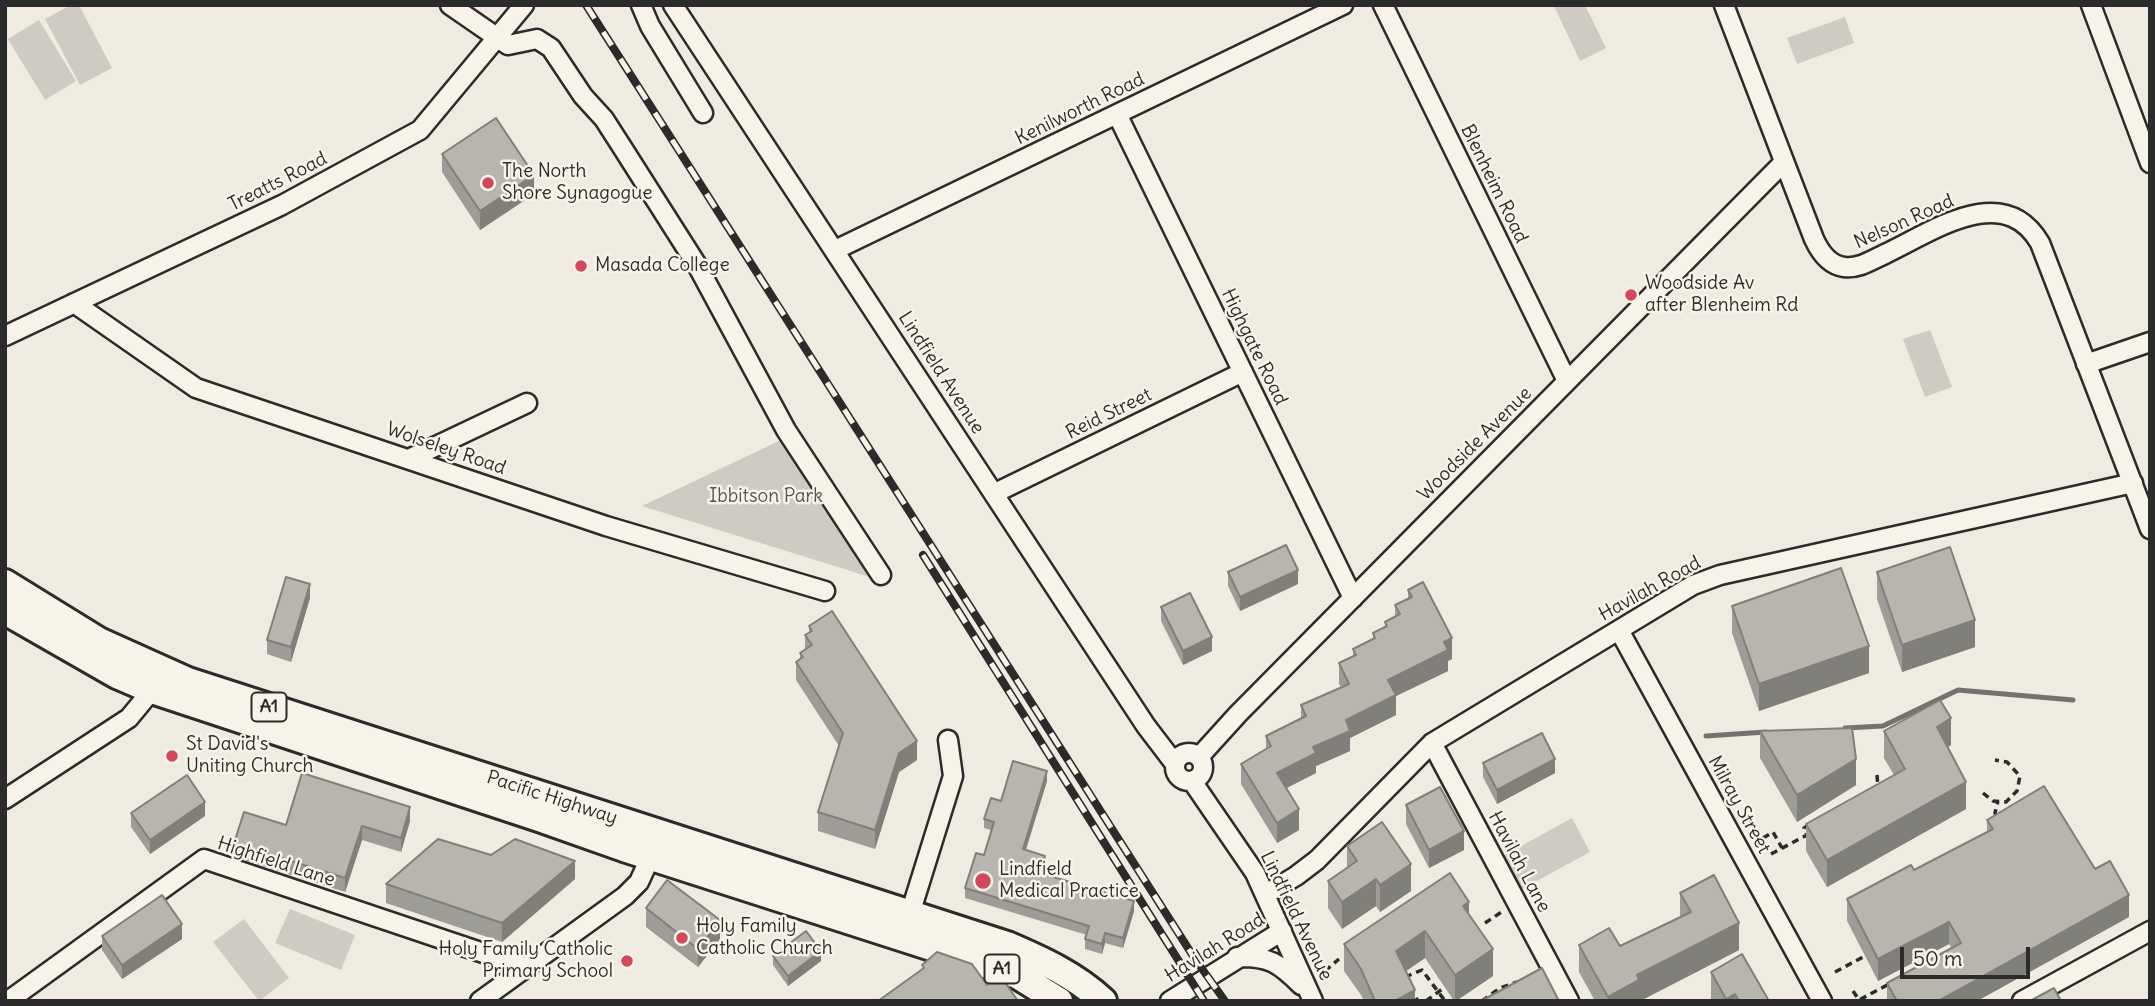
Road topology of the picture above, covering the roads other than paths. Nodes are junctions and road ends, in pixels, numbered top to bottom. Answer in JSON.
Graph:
{"nodes":[{"id":1,"x":450,"y":5,"type":"edge"},
{"id":2,"x":524,"y":5,"type":"edge"},
{"id":3,"x":641,"y":5,"type":"edge"},
{"id":4,"x":673,"y":5,"type":"edge"},
{"id":5,"x":1343,"y":5,"type":"edge"},
{"id":6,"x":1383,"y":5,"type":"edge"},
{"id":7,"x":1724,"y":5,"type":"edge"},
{"id":8,"x":2091,"y":5,"type":"edge"},
{"id":9,"x":495,"y":38,"type":"junction"},
{"id":10,"x":703,"y":113,"type":"dead end"},
{"id":11,"x":1117,"y":114,"type":"junction"},
{"id":12,"x":1784,"y":162,"type":"junction"},
{"id":13,"x":2150,"y":163,"type":"edge"},
{"id":14,"x":835,"y":250,"type":"junction"},
{"id":15,"x":74,"y":303,"type":"junction"},
{"id":16,"x":5,"y":336,"type":"edge"},
{"id":17,"x":2150,"y":342,"type":"edge"},
{"id":18,"x":2086,"y":364,"type":"junction"},
{"id":19,"x":1242,"y":372,"type":"junction"},
{"id":20,"x":1567,"y":381,"type":"junction"},
{"id":21,"x":527,"y":403,"type":"dead end"},
{"id":22,"x":409,"y":459,"type":"junction"},
{"id":23,"x":2133,"y":483,"type":"junction"},
{"id":24,"x":995,"y":494,"type":"junction"},
{"id":25,"x":2150,"y":529,"type":"edge"},
{"id":26,"x":881,"y":575,"type":"dead end"},
{"id":27,"x":5,"y":583,"type":"edge"},
{"id":28,"x":825,"y":590,"type":"dead end"},
{"id":29,"x":1353,"y":598,"type":"junction"},
{"id":30,"x":5,"y":611,"type":"edge"},
{"id":31,"x":1619,"y":630,"type":"junction"},
{"id":32,"x":152,"y":690,"type":"junction"},
{"id":33,"x":948,"y":740,"type":"dead end"},
{"id":34,"x":1432,"y":743,"type":"junction"},
{"id":35,"x":1199,"y":757,"type":"junction"},
{"id":36,"x":1175,"y":764,"type":"junction"},
{"id":37,"x":1192,"y":781,"type":"junction"},
{"id":38,"x":5,"y":799,"type":"edge"},
{"id":39,"x":660,"y":832,"type":"junction"},
{"id":40,"x":651,"y":857,"type":"junction"},
{"id":41,"x":1266,"y":894,"type":"junction"},
{"id":42,"x":910,"y":914,"type":"junction"},
{"id":43,"x":1282,"y":931,"type":"junction"},
{"id":44,"x":2150,"y":931,"type":"edge"},
{"id":45,"x":1237,"y":957,"type":"junction"},
{"id":46,"x":525,"y":967,"type":"junction"},
{"id":47,"x":1311,"y":997,"type":"edge"},
{"id":48,"x":8,"y":1001,"type":"edge"},
{"id":49,"x":480,"y":1001,"type":"edge"},
{"id":50,"x":1059,"y":1001,"type":"edge"},
{"id":51,"x":1103,"y":1001,"type":"edge"},
{"id":52,"x":1170,"y":1001,"type":"edge"},
{"id":53,"x":1569,"y":1001,"type":"edge"},
{"id":54,"x":1822,"y":1001,"type":"edge"},
{"id":55,"x":2022,"y":1001,"type":"edge"}],
"edges":[{"from":1,"to":9,"type":"street"},
{"from":2,"to":9,"type":"street","name":"Treatts Road"},
{"from":3,"to":10,"type":"street"},
{"from":4,"to":14,"type":"street","name":"Lindfield Avenue"},
{"from":5,"to":11,"type":"street","name":"Kenilworth Road"},
{"from":6,"to":20,"type":"street","name":"Blenheim Road"},
{"from":7,"to":12,"type":"street","name":"Nelson Road"},
{"from":8,"to":13,"type":"street"},
{"from":9,"to":15,"type":"street","name":"Treatts Road"},
{"from":9,"to":26,"type":"street"},
{"from":11,"to":14,"type":"street","name":"Kenilworth Road"},
{"from":11,"to":19,"type":"street","name":"Highgate Road"},
{"from":12,"to":18,"type":"street","name":"Nelson Road"},
{"from":12,"to":20,"type":"street","name":"Woodside Avenue"},
{"from":14,"to":24,"type":"street","name":"Lindfield Avenue"},
{"from":15,"to":16,"type":"street","name":"Treatts Road"},
{"from":15,"to":22,"type":"street","name":"Wolseley Road"},
{"from":17,"to":18,"type":"street"},
{"from":18,"to":23,"type":"street","name":"Nelson Road"},
{"from":19,"to":24,"type":"street","name":"Reid Street"},
{"from":19,"to":29,"type":"street","name":"Highgate Road"},
{"from":20,"to":29,"type":"street","name":"Woodside Avenue"},
{"from":21,"to":22,"type":"street"},
{"from":22,"to":28,"type":"street","name":"Wolseley Road"},
{"from":23,"to":25,"type":"street","name":"Nelson Road"},
{"from":23,"to":31,"type":"street","name":"Havilah Road"},
{"from":24,"to":36,"type":"street","name":"Lindfield Avenue"},
{"from":27,"to":39,"type":"highway","name":"Pacific Highway","number":"A1"},
{"from":29,"to":35,"type":"street","name":"Woodside Avenue"},
{"from":30,"to":32,"type":"highway","name":"Pacific Highway","number":"A1"},
{"from":31,"to":34,"type":"street","name":"Havilah Road"},
{"from":31,"to":54,"type":"street","name":"Milray Street"},
{"from":32,"to":38,"type":"street"},
{"from":32,"to":40,"type":"highway","name":"Pacific Highway","number":"A1"},
{"from":33,"to":42,"type":"street"},
{"from":34,"to":41,"type":"street","name":"Havilah Road"},
{"from":34,"to":53,"type":"street","name":"Havilah Lane"},
{"from":35,"to":36,"type":"street"},
{"from":35,"to":37,"type":"street"},
{"from":36,"to":37,"type":"street"},
{"from":37,"to":41,"type":"street","name":"Lindfield Avenue"},
{"from":39,"to":40,"type":"street"},
{"from":39,"to":42,"type":"highway","name":"Pacific Highway","number":"A1"},
{"from":40,"to":46,"type":"street"},
{"from":40,"to":50,"type":"highway","name":"Pacific Highway","number":"A1"},
{"from":41,"to":43,"type":"street","name":"Lindfield Avenue"},
{"from":42,"to":51,"type":"highway","name":"Pacific Highway","number":"A1"},
{"from":43,"to":45,"type":"street","name":"Havilah Road"},
{"from":43,"to":47,"type":"street","name":"Lindfield Avenue"},
{"from":44,"to":55,"type":"street"},
{"from":45,"to":47,"type":"street"},
{"from":45,"to":52,"type":"street","name":"Havilah Road"},
{"from":46,"to":48,"type":"street","name":"Highfield Lane"},
{"from":46,"to":49,"type":"street"}]}
